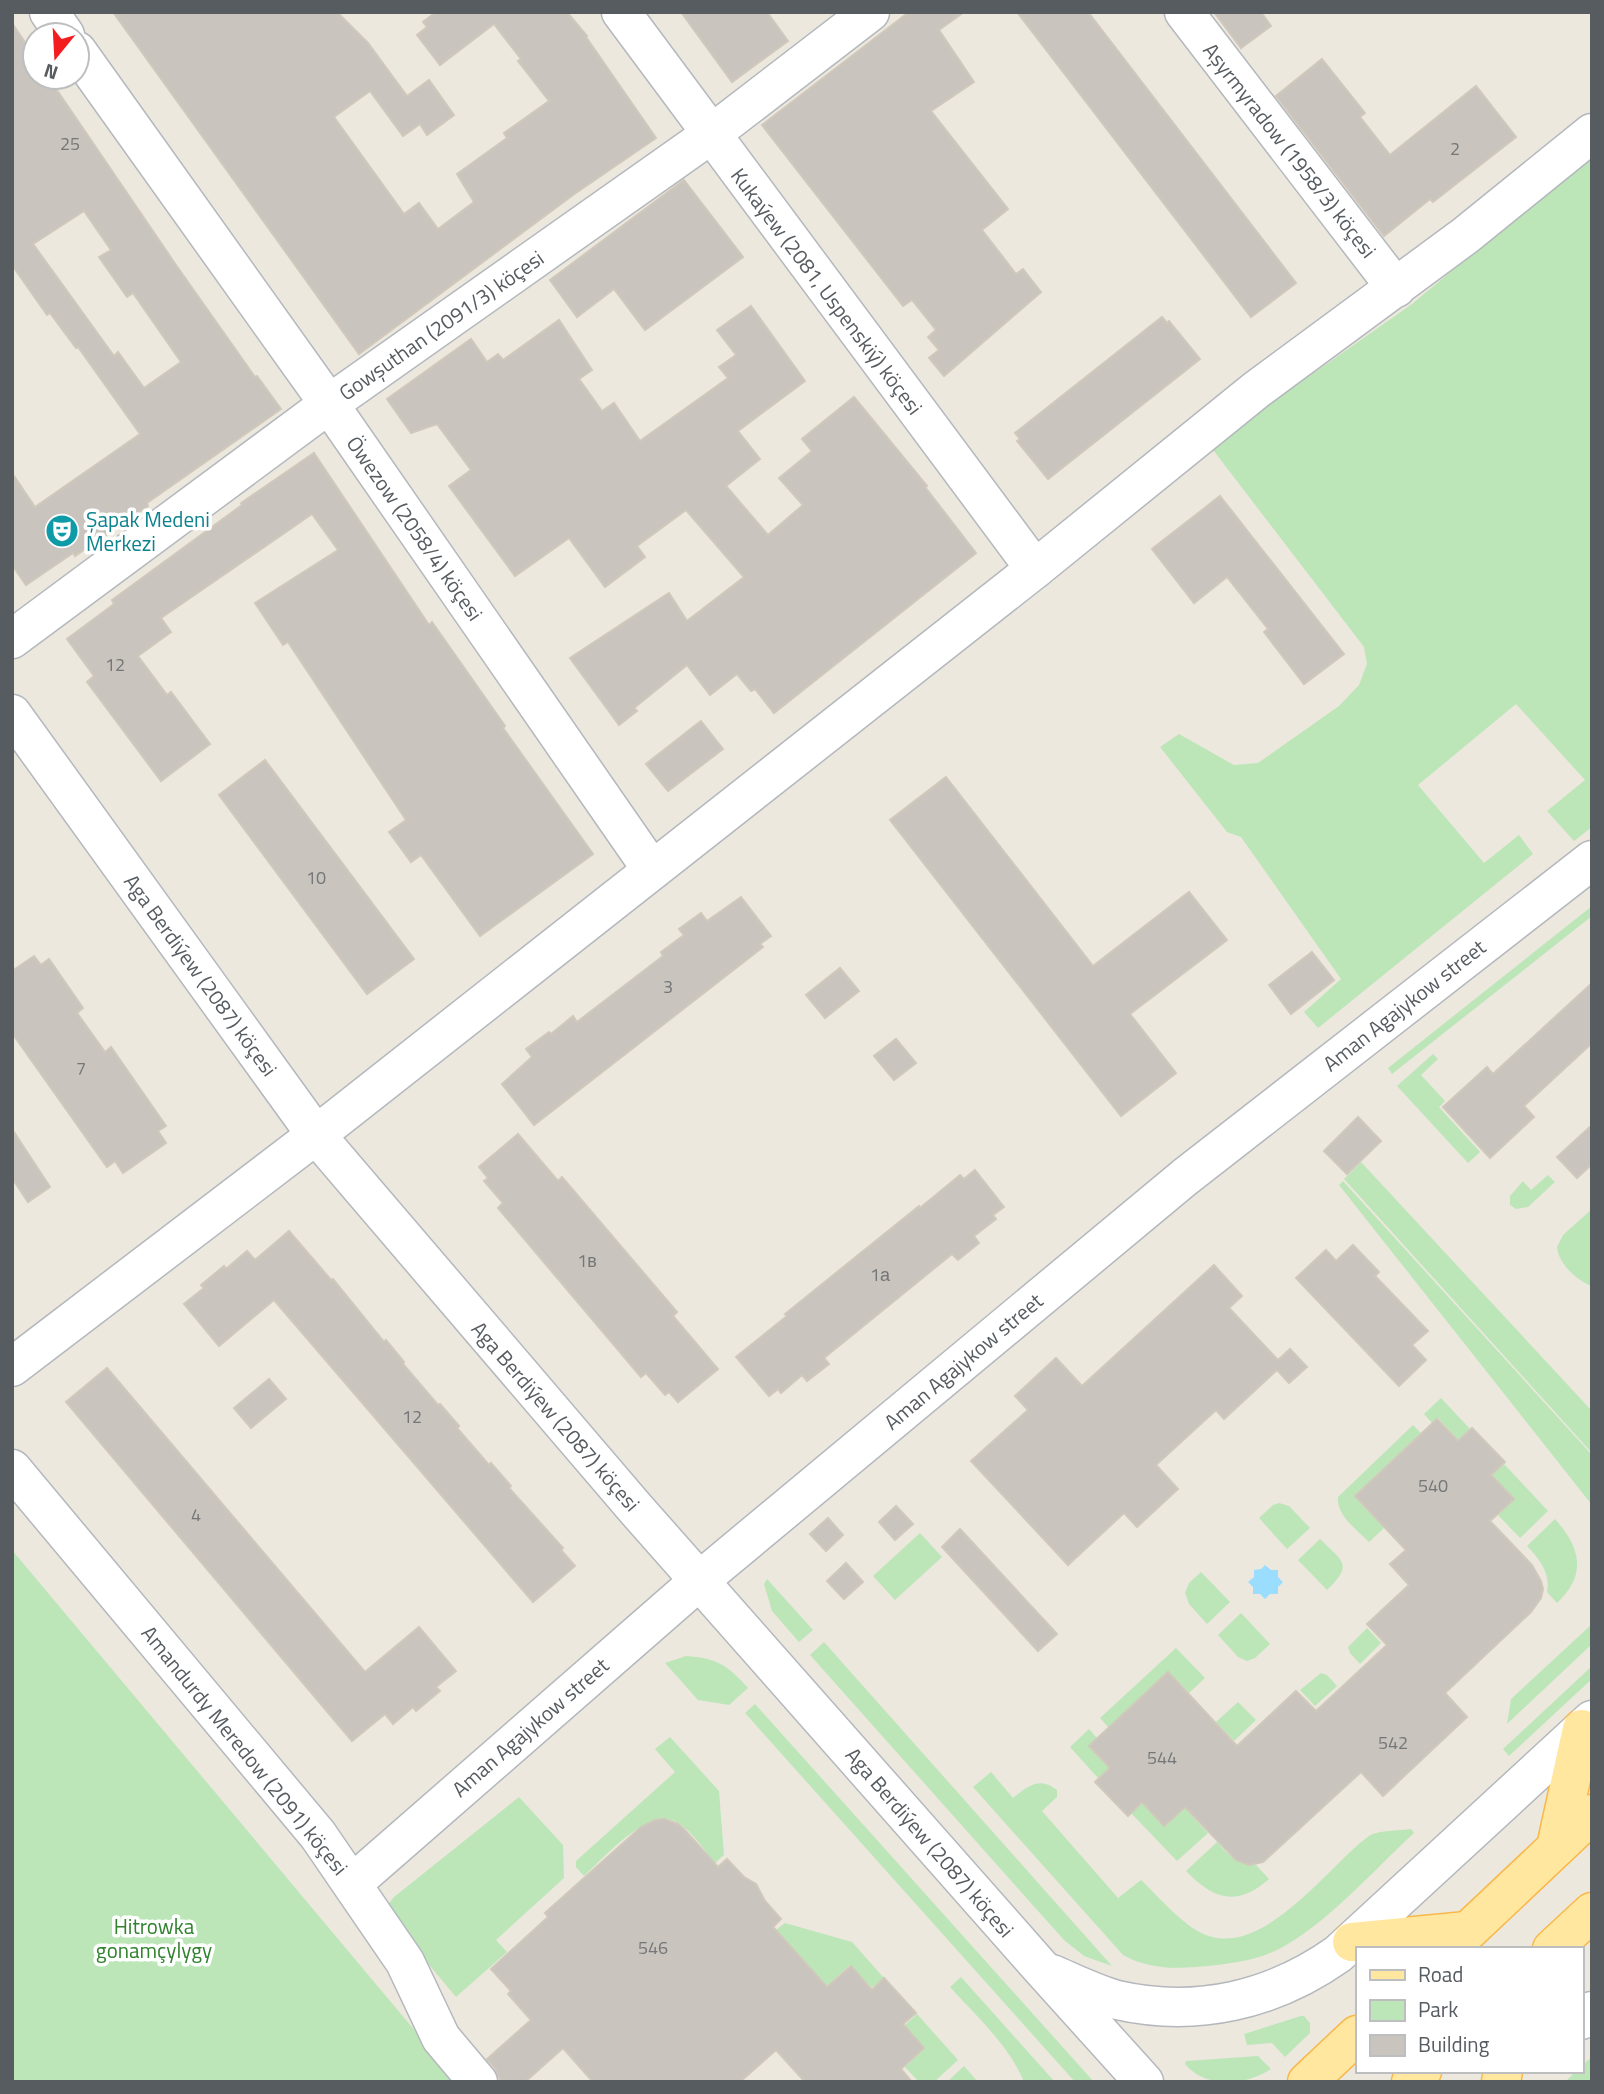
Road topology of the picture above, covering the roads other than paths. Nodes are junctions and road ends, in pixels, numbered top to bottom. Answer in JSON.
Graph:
{"nodes":[{"id":1,"x":621,"y":12,"type":"edge"},
{"id":2,"x":870,"y":12,"type":"edge"},
{"id":3,"x":1184,"y":12,"type":"edge"},
{"id":4,"x":91,"y":71,"type":"edge"},
{"id":5,"x":1592,"y":133,"type":"edge"},
{"id":6,"x":710,"y":135,"type":"junction"},
{"id":7,"x":1396,"y":288,"type":"junction"},
{"id":8,"x":329,"y":404,"type":"junction"},
{"id":9,"x":1035,"y":569,"type":"junction"},
{"id":10,"x":12,"y":639,"type":"edge"},
{"id":11,"x":12,"y":714,"type":"edge"},
{"id":12,"x":1592,"y":860,"type":"edge"},
{"id":13,"x":652,"y":870,"type":"junction"},
{"id":14,"x":316,"y":1135,"type":"junction"},
{"id":15,"x":12,"y":1367,"type":"edge"},
{"id":16,"x":12,"y":1469,"type":"edge"},
{"id":17,"x":699,"y":1581,"type":"junction"},
{"id":18,"x":1587,"y":1724,"type":"edge"},
{"id":19,"x":1592,"y":1814,"type":"edge"},
{"id":20,"x":1556,"y":1847,"type":"junction"},
{"id":21,"x":353,"y":1883,"type":"junction"},
{"id":22,"x":1592,"y":1912,"type":"edge"},
{"id":23,"x":1458,"y":1940,"type":"edge"},
{"id":24,"x":1352,"y":1941,"type":"junction"},
{"id":25,"x":1554,"y":1947,"type":"edge"},
{"id":26,"x":1042,"y":1969,"type":"junction"},
{"id":27,"x":1356,"y":2036,"type":"edge"},
{"id":28,"x":478,"y":2082,"type":"edge"},
{"id":29,"x":1144,"y":2082,"type":"edge"},
{"id":30,"x":1307,"y":2082,"type":"edge"}],
"edges":[{"from":1,"to":6,"type":"street","name":"Kukaýew (2081, Uspenskiý) köçesi"},
{"from":2,"to":6,"type":"street","name":"Gowşuthan (2091/3) köçesi"},
{"from":3,"to":7,"type":"street","name":"Aşyrmyradow (1958/3) köçesi"},
{"from":4,"to":8,"type":"street","name":"Öwezow (2058/4) köçesi"},
{"from":5,"to":7,"type":"street"},
{"from":6,"to":8,"type":"street","name":"Gowşuthan (2091/3) köçesi"},
{"from":6,"to":9,"type":"street","name":"Kukaýew (2081, Uspenskiý) köçesi"},
{"from":7,"to":9,"type":"street"},
{"from":8,"to":10,"type":"street","name":"Gowşuthan (2091/3) köçesi"},
{"from":8,"to":13,"type":"street","name":"Öwezow (2058/4) köçesi"},
{"from":9,"to":13,"type":"street"},
{"from":11,"to":14,"type":"street","name":"Aga Berdiýew (2087) köçesi"},
{"from":12,"to":17,"type":"street","name":"Aman Agajykow street"},
{"from":13,"to":14,"type":"street"},
{"from":14,"to":15,"type":"street"},
{"from":14,"to":17,"type":"street","name":"Aga Berdiýew (2087) köçesi"},
{"from":16,"to":21,"type":"street","name":"Amandurdy Meredow (2091) köçesi"},
{"from":17,"to":21,"type":"street","name":"Aman Agajykow street"},
{"from":17,"to":26,"type":"street","name":"Aga Berdiýew (2087) köçesi"},
{"from":18,"to":20,"type":"main road"},
{"from":18,"to":24,"type":"street"},
{"from":19,"to":20,"type":"main road"},
{"from":20,"to":23,"type":"main road"},
{"from":21,"to":28,"type":"street","name":"Amandurdy Meredow (2091) köçesi"},
{"from":22,"to":25,"type":"main road"},
{"from":23,"to":24,"type":"main road"},
{"from":24,"to":26,"type":"street"},
{"from":26,"to":29,"type":"street","name":"Aga Berdiýew (2087) köçesi"},
{"from":27,"to":30,"type":"main road"}]}
